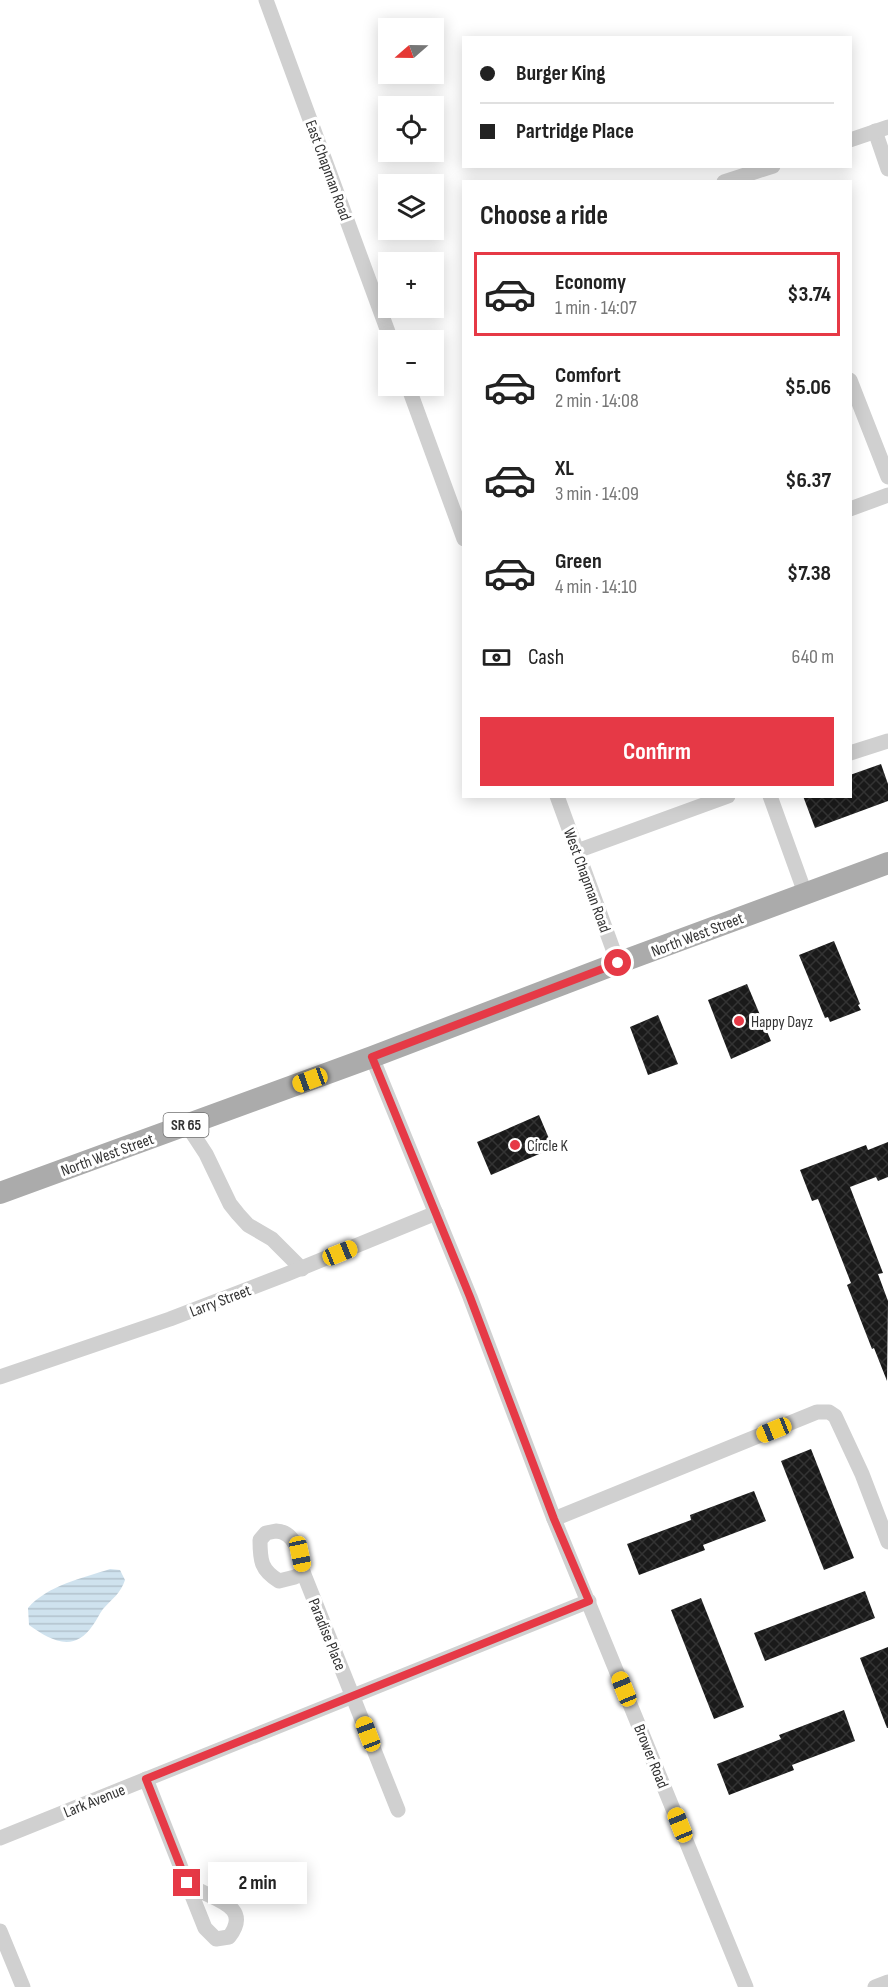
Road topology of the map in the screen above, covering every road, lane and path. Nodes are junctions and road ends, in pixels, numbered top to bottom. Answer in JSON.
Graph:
{"nodes":[{"id":1,"x":266,"y":0,"type":"edge"},
{"id":2,"x":881,"y":129,"type":"edge"},
{"id":3,"x":852,"y":139,"type":"edge"},
{"id":4,"x":888,"y":169,"type":"edge"},
{"id":5,"x":772,"y":172,"type":"edge"},
{"id":6,"x":734,"y":180,"type":"edge"},
{"id":7,"x":387,"y":330,"type":"edge"},
{"id":8,"x":852,"y":385,"type":"edge"},
{"id":9,"x":412,"y":396,"type":"edge"},
{"id":10,"x":888,"y":477,"type":"edge"},
{"id":11,"x":888,"y":495,"type":"edge"},
{"id":12,"x":852,"y":508,"type":"edge"},
{"id":13,"x":462,"y":533,"type":"edge"},
{"id":14,"x":888,"y":741,"type":"edge"},
{"id":15,"x":852,"y":752,"type":"edge"},
{"id":16,"x":558,"y":798,"type":"edge"},
{"id":17,"x":723,"y":798,"type":"edge"},
{"id":18,"x":771,"y":798,"type":"edge"},
{"id":19,"x":577,"y":851,"type":"junction"},
{"id":20,"x":888,"y":863,"type":"edge"},
{"id":21,"x":806,"y":893,"type":"junction"},
{"id":22,"x":618,"y":963,"type":"junction"},
{"id":23,"x":372,"y":1057,"type":"junction"},
{"id":24,"x":187,"y":1125,"type":"junction"},
{"id":25,"x":0,"y":1193,"type":"edge"},
{"id":26,"x":436,"y":1213,"type":"junction"},
{"id":27,"x":302,"y":1269,"type":"junction"},
{"id":28,"x":0,"y":1377,"type":"edge"},
{"id":29,"x":554,"y":1519,"type":"junction"},
{"id":30,"x":888,"y":1542,"type":"edge"},
{"id":31,"x":303,"y":1572,"type":"dead end"},
{"id":32,"x":589,"y":1601,"type":"junction"},
{"id":33,"x":353,"y":1696,"type":"junction"},
{"id":34,"x":146,"y":1779,"type":"junction"},
{"id":35,"x":398,"y":1810,"type":"dead end"},
{"id":36,"x":0,"y":1838,"type":"edge"},
{"id":37,"x":187,"y":1883,"type":"junction"},
{"id":38,"x":0,"y":1931,"type":"edge"},
{"id":39,"x":888,"y":1982,"type":"edge"},
{"id":40,"x":23,"y":1987,"type":"edge"},
{"id":41,"x":746,"y":1987,"type":"edge"},
{"id":42,"x":875,"y":1987,"type":"edge"}],
"edges":[{"from":1,"to":7,"type":"street","name":"East Chapman Road"},
{"from":2,"to":3,"type":"street"},
{"from":2,"to":4,"type":"street"},
{"from":5,"to":6,"type":"street"},
{"from":8,"to":10,"type":"street"},
{"from":9,"to":13,"type":"street"},
{"from":11,"to":12,"type":"street"},
{"from":14,"to":15,"type":"street"},
{"from":16,"to":19,"type":"street","name":"West Chapman Road"},
{"from":17,"to":19,"type":"street"},
{"from":18,"to":21,"type":"street"},
{"from":19,"to":22,"type":"street","name":"West Chapman Road"},
{"from":20,"to":21,"type":"main road","name":"North West Street","number":"SR 65"},
{"from":21,"to":22,"type":"main road","name":"North West Street","number":"SR 65"},
{"from":22,"to":23,"type":"main road","name":"North West Street","number":"SR 65"},
{"from":23,"to":24,"type":"main road","name":"North West Street","number":"SR 65"},
{"from":23,"to":26,"type":"street","name":"Brower Road"},
{"from":24,"to":25,"type":"main road","name":"North West Street","number":"SR 65"},
{"from":24,"to":27,"type":"street"},
{"from":26,"to":27,"type":"street","name":"Larry Street"},
{"from":26,"to":29,"type":"street","name":"Brower Road"},
{"from":27,"to":28,"type":"street","name":"Larry Street"},
{"from":29,"to":30,"type":"street"},
{"from":29,"to":32,"type":"street","name":"Brower Road"},
{"from":31,"to":33,"type":"street","name":"Paradise Place"},
{"from":32,"to":33,"type":"street","name":"Lark Avenue"},
{"from":32,"to":41,"type":"street","name":"Brower Road"},
{"from":33,"to":34,"type":"street","name":"Lark Avenue"},
{"from":33,"to":35,"type":"street","name":"Paradise Place"},
{"from":34,"to":36,"type":"street","name":"Lark Avenue"},
{"from":34,"to":37,"type":"street"},
{"from":37,"to":37,"type":"street"},
{"from":38,"to":40,"type":"street"},
{"from":39,"to":42,"type":"street"}]}
